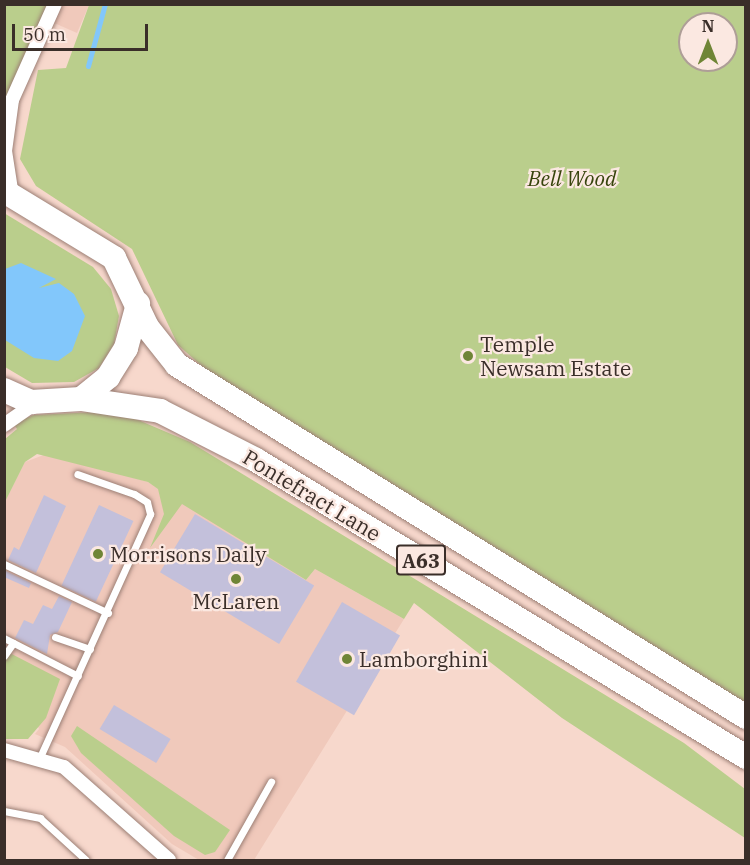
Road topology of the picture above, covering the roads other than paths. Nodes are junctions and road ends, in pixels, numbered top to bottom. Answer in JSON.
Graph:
{"nodes":[{"id":1,"x":55,"y":4,"type":"edge"},
{"id":2,"x":8,"y":105,"type":"edge"},
{"id":3,"x":8,"y":194,"type":"edge"},
{"id":4,"x":138,"y":304,"type":"junction"},
{"id":5,"x":4,"y":390,"type":"edge"},
{"id":6,"x":81,"y":399,"type":"junction"},
{"id":7,"x":37,"y":402,"type":"junction"},
{"id":8,"x":4,"y":425,"type":"edge"},
{"id":9,"x":77,"y":474,"type":"dead end"},
{"id":10,"x":4,"y":564,"type":"edge"},
{"id":11,"x":108,"y":613,"type":"junction"},
{"id":12,"x":55,"y":637,"type":"dead end"},
{"id":13,"x":4,"y":639,"type":"edge"},
{"id":14,"x":12,"y":643,"type":"junction"},
{"id":15,"x":90,"y":649,"type":"junction"},
{"id":16,"x":4,"y":656,"type":"edge"},
{"id":17,"x":78,"y":676,"type":"junction"},
{"id":18,"x":746,"y":717,"type":"edge"},
{"id":19,"x":4,"y":750,"type":"edge"},
{"id":20,"x":746,"y":757,"type":"edge"},
{"id":21,"x":40,"y":758,"type":"junction"},
{"id":22,"x":271,"y":782,"type":"dead end"},
{"id":23,"x":4,"y":811,"type":"edge"},
{"id":24,"x":168,"y":860,"type":"edge"},
{"id":25,"x":86,"y":861,"type":"edge"},
{"id":26,"x":227,"y":861,"type":"edge"}],
"edges":[{"from":1,"to":2,"type":"street"},
{"from":2,"to":3,"type":"street"},
{"from":3,"to":4,"type":"highway","number":"A63"},
{"from":4,"to":6,"type":"highway"},
{"from":4,"to":18,"type":"highway","name":"Pontefract Lane","number":"A63"},
{"from":5,"to":7,"type":"highway","number":"A63"},
{"from":6,"to":7,"type":"highway","number":"A63"},
{"from":6,"to":20,"type":"highway","name":"Pontefract Lane","number":"A63"},
{"from":7,"to":8,"type":"street"},
{"from":9,"to":11,"type":"lane"},
{"from":10,"to":11,"type":"lane"},
{"from":11,"to":15,"type":"lane"},
{"from":12,"to":15,"type":"lane"},
{"from":13,"to":14,"type":"lane"},
{"from":14,"to":16,"type":"lane"},
{"from":14,"to":17,"type":"lane"},
{"from":15,"to":17,"type":"lane"},
{"from":17,"to":21,"type":"lane"},
{"from":19,"to":21,"type":"street"},
{"from":21,"to":24,"type":"street"},
{"from":22,"to":26,"type":"lane"},
{"from":23,"to":25,"type":"lane"}]}
